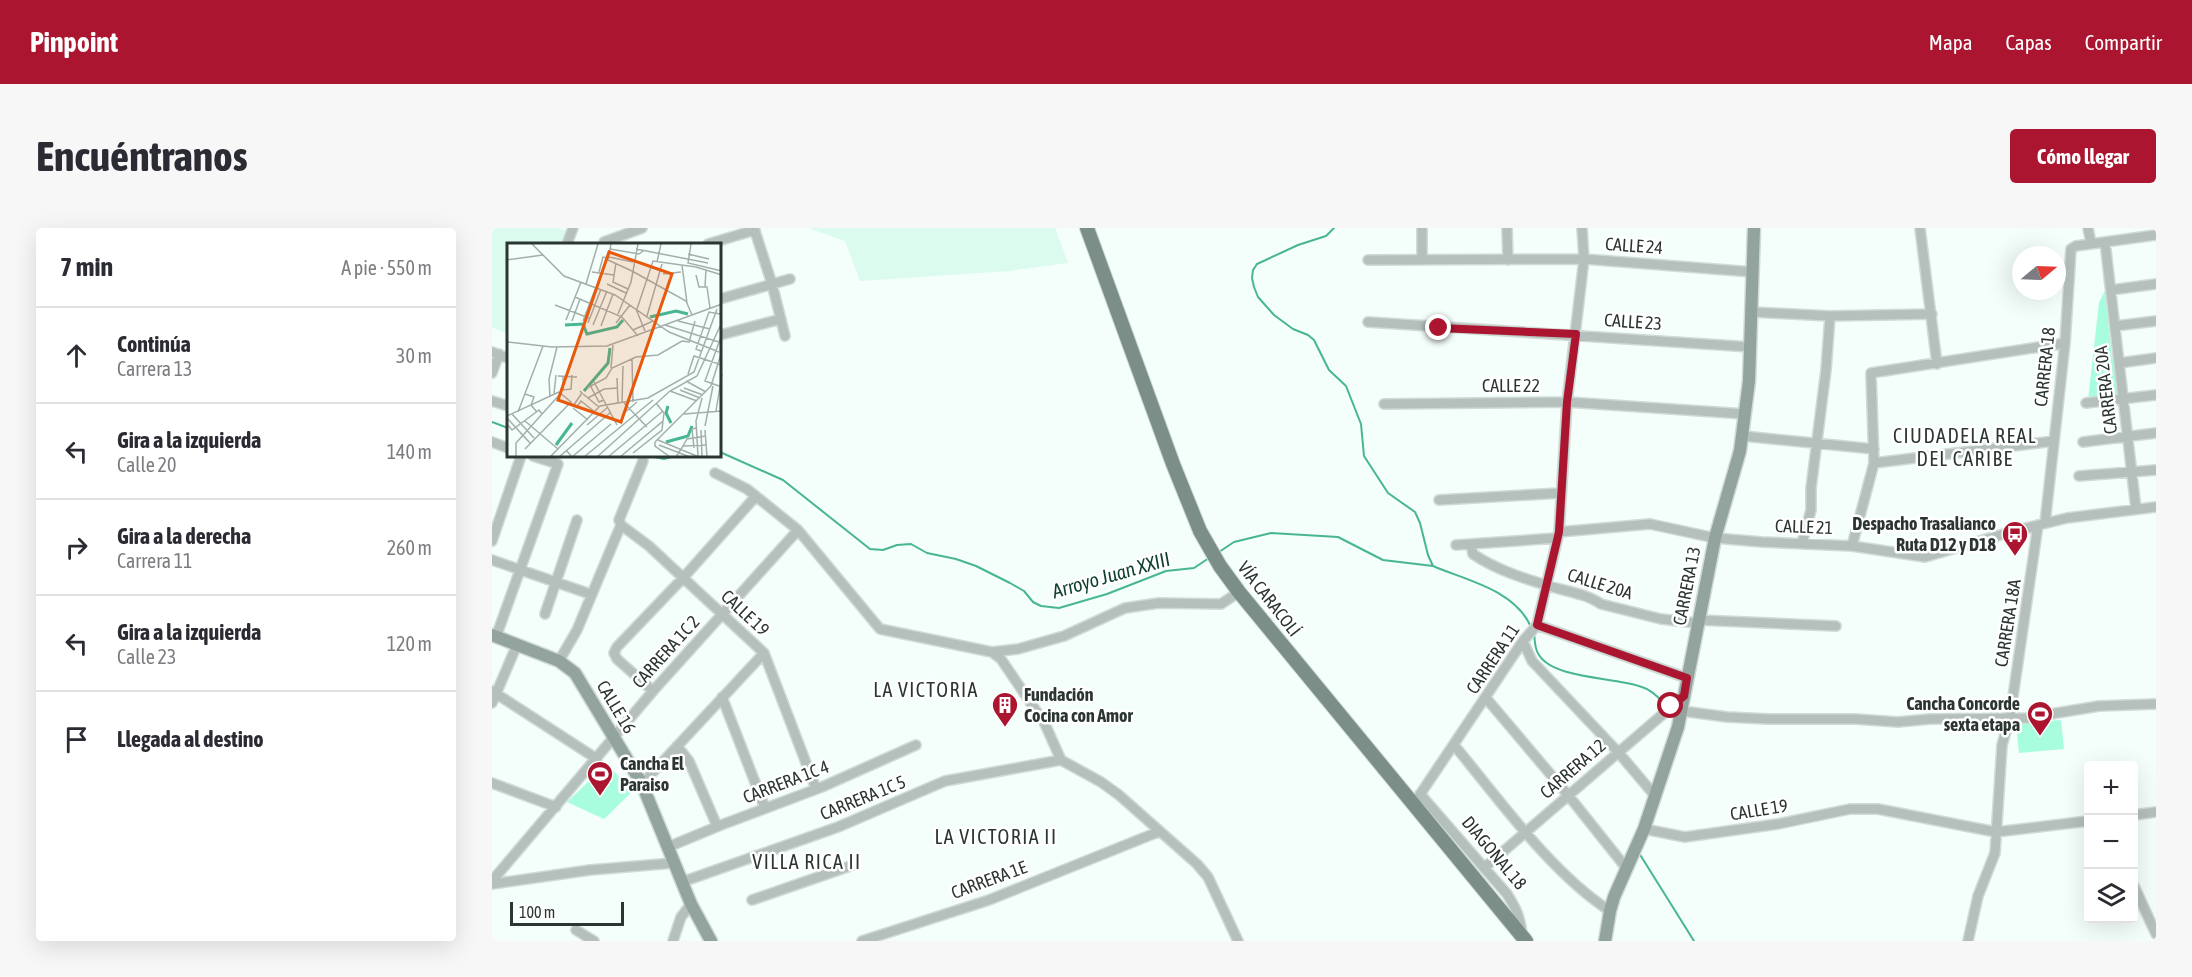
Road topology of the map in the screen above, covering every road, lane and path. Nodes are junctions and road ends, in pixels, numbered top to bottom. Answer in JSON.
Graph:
{"nodes":[{"id":1,"x":573,"y":228,"type":"edge"},
{"id":2,"x":642,"y":228,"type":"edge"},
{"id":3,"x":1087,"y":228,"type":"edge"},
{"id":4,"x":1422,"y":228,"type":"edge"},
{"id":5,"x":1507,"y":228,"type":"edge"},
{"id":6,"x":1582,"y":228,"type":"edge"},
{"id":7,"x":1754,"y":228,"type":"edge"},
{"id":8,"x":1920,"y":228,"type":"edge"},
{"id":9,"x":2088,"y":228,"type":"edge"},
{"id":10,"x":755,"y":229,"type":"edge"},
{"id":11,"x":2156,"y":235,"type":"edge"},
{"id":12,"x":2105,"y":242,"type":"junction"},
{"id":13,"x":567,"y":243,"type":"edge"},
{"id":14,"x":605,"y":243,"type":"edge"},
{"id":15,"x":711,"y":243,"type":"edge"},
{"id":16,"x":2091,"y":243,"type":"junction"},
{"id":17,"x":1584,"y":259,"type":"junction"},
{"id":18,"x":1368,"y":260,"type":"dead end"},
{"id":19,"x":1422,"y":260,"type":"junction"},
{"id":20,"x":1508,"y":260,"type":"junction"},
{"id":21,"x":1754,"y":272,"type":"junction"},
{"id":22,"x":790,"y":279,"type":"dead end"},
{"id":23,"x":772,"y":284,"type":"junction"},
{"id":24,"x":2156,"y":284,"type":"edge"},
{"id":25,"x":2111,"y":290,"type":"junction"},
{"id":26,"x":722,"y":298,"type":"edge"},
{"id":27,"x":1753,"y":312,"type":"junction"},
{"id":28,"x":1932,"y":314,"type":"junction"},
{"id":29,"x":1830,"y":316,"type":"junction"},
{"id":30,"x":781,"y":319,"type":"junction"},
{"id":31,"x":2156,"y":321,"type":"edge"},
{"id":32,"x":1368,"y":322,"type":"dead end"},
{"id":33,"x":2115,"y":326,"type":"junction"},
{"id":34,"x":722,"y":334,"type":"edge"},
{"id":35,"x":1576,"y":334,"type":"junction"},
{"id":36,"x":785,"y":336,"type":"dead end"},
{"id":37,"x":2065,"y":343,"type":"junction"},
{"id":38,"x":1751,"y":347,"type":"junction"},
{"id":39,"x":500,"y":355,"type":"edge"},
{"id":40,"x":2156,"y":358,"type":"edge"},
{"id":41,"x":2119,"y":363,"type":"junction"},
{"id":42,"x":1937,"y":364,"type":"junction"},
{"id":43,"x":492,"y":373,"type":"edge"},
{"id":44,"x":2156,"y":395,"type":"edge"},
{"id":45,"x":2123,"y":399,"type":"junction"},
{"id":46,"x":492,"y":401,"type":"edge"},
{"id":47,"x":1567,"y":402,"type":"junction"},
{"id":48,"x":2086,"y":403,"type":"dead end"},
{"id":49,"x":1384,"y":404,"type":"dead end"},
{"id":50,"x":507,"y":406,"type":"edge"},
{"id":51,"x":1745,"y":414,"type":"junction"},
{"id":52,"x":2156,"y":433,"type":"edge"},
{"id":53,"x":1743,"y":436,"type":"junction"},
{"id":54,"x":2128,"y":437,"type":"junction"},
{"id":55,"x":2054,"y":441,"type":"junction"},
{"id":56,"x":492,"y":442,"type":"edge"},
{"id":57,"x":2083,"y":442,"type":"dead end"},
{"id":58,"x":1816,"y":444,"type":"junction"},
{"id":59,"x":507,"y":447,"type":"edge"},
{"id":60,"x":1874,"y":449,"type":"junction"},
{"id":61,"x":520,"y":458,"type":"edge"},
{"id":62,"x":539,"y":458,"type":"edge"},
{"id":63,"x":643,"y":461,"type":"dead end"},
{"id":64,"x":1874,"y":463,"type":"junction"},
{"id":65,"x":2156,"y":470,"type":"edge"},
{"id":66,"x":2132,"y":472,"type":"junction"},
{"id":67,"x":715,"y":474,"type":"dead end"},
{"id":68,"x":2079,"y":476,"type":"dead end"},
{"id":69,"x":1560,"y":493,"type":"junction"},
{"id":70,"x":756,"y":496,"type":"junction"},
{"id":71,"x":1439,"y":500,"type":"dead end"},
{"id":72,"x":2156,"y":507,"type":"edge"},
{"id":73,"x":2136,"y":509,"type":"junction"},
{"id":74,"x":577,"y":520,"type":"dead end"},
{"id":75,"x":2042,"y":524,"type":"junction"},
{"id":76,"x":621,"y":525,"type":"junction"},
{"id":77,"x":798,"y":530,"type":"junction"},
{"id":78,"x":1558,"y":535,"type":"junction"},
{"id":79,"x":1714,"y":538,"type":"junction"},
{"id":80,"x":492,"y":541,"type":"edge"},
{"id":81,"x":1802,"y":543,"type":"junction"},
{"id":82,"x":1471,"y":544,"type":"junction"},
{"id":83,"x":1456,"y":545,"type":"dead end"},
{"id":84,"x":1852,"y":546,"type":"junction"},
{"id":85,"x":492,"y":560,"type":"edge"},
{"id":86,"x":519,"y":571,"type":"junction"},
{"id":87,"x":683,"y":578,"type":"junction"},
{"id":88,"x":555,"y":582,"type":"junction"},
{"id":89,"x":1547,"y":586,"type":"junction"},
{"id":90,"x":1239,"y":592,"type":"junction"},
{"id":91,"x":590,"y":594,"type":"junction"},
{"id":92,"x":545,"y":614,"type":"dead end"},
{"id":93,"x":723,"y":615,"type":"junction"},
{"id":94,"x":1698,"y":621,"type":"junction"},
{"id":95,"x":1836,"y":626,"type":"dead end"},
{"id":96,"x":1534,"y":627,"type":"junction"},
{"id":97,"x":494,"y":636,"type":"edge"},
{"id":98,"x":1523,"y":641,"type":"junction"},
{"id":99,"x":517,"y":645,"type":"junction"},
{"id":100,"x":992,"y":652,"type":"junction"},
{"id":101,"x":764,"y":653,"type":"junction"},
{"id":102,"x":559,"y":661,"type":"junction"},
{"id":103,"x":1687,"y":678,"type":"junction"},
{"id":104,"x":653,"y":691,"type":"junction"},
{"id":105,"x":494,"y":696,"type":"edge"},
{"id":106,"x":722,"y":697,"type":"junction"},
{"id":107,"x":1486,"y":698,"type":"junction"},
{"id":108,"x":2156,"y":704,"type":"edge"},
{"id":109,"x":1672,"y":710,"type":"junction"},
{"id":110,"x":2010,"y":717,"type":"junction"},
{"id":111,"x":614,"y":738,"type":"junction"},
{"id":112,"x":916,"y":745,"type":"dead end"},
{"id":113,"x":1454,"y":745,"type":"junction"},
{"id":114,"x":677,"y":746,"type":"junction"},
{"id":115,"x":1618,"y":752,"type":"junction"},
{"id":116,"x":597,"y":759,"type":"junction"},
{"id":117,"x":1061,"y":760,"type":"junction"},
{"id":118,"x":492,"y":783,"type":"edge"},
{"id":119,"x":642,"y":784,"type":"junction"},
{"id":120,"x":816,"y":789,"type":"junction"},
{"id":121,"x":1568,"y":795,"type":"junction"},
{"id":122,"x":1656,"y":797,"type":"junction"},
{"id":123,"x":1417,"y":800,"type":"junction"},
{"id":124,"x":556,"y":807,"type":"junction"},
{"id":125,"x":765,"y":808,"type":"junction"},
{"id":126,"x":2156,"y":812,"type":"edge"},
{"id":127,"x":2138,"y":814,"type":"edge"},
{"id":128,"x":2084,"y":821,"type":"edge"},
{"id":129,"x":717,"y":826,"type":"junction"},
{"id":130,"x":1644,"y":829,"type":"junction"},
{"id":131,"x":1158,"y":832,"type":"junction"},
{"id":132,"x":1526,"y":832,"type":"junction"},
{"id":133,"x":1996,"y":832,"type":"junction"},
{"id":134,"x":668,"y":847,"type":"junction"},
{"id":135,"x":674,"y":863,"type":"junction"},
{"id":136,"x":853,"y":865,"type":"dead end"},
{"id":137,"x":1484,"y":868,"type":"junction"},
{"id":138,"x":1627,"y":869,"type":"junction"},
{"id":139,"x":492,"y":882,"type":"edge"},
{"id":140,"x":682,"y":882,"type":"junction"},
{"id":141,"x":2138,"y":896,"type":"edge"},
{"id":142,"x":752,"y":900,"type":"dead end"},
{"id":143,"x":691,"y":904,"type":"junction"},
{"id":144,"x":1610,"y":911,"type":"junction"},
{"id":145,"x":576,"y":930,"type":"dead end"},
{"id":146,"x":2156,"y":934,"type":"edge"},
{"id":147,"x":1524,"y":938,"type":"edge"},
{"id":148,"x":594,"y":941,"type":"edge"},
{"id":149,"x":673,"y":941,"type":"edge"},
{"id":150,"x":711,"y":941,"type":"edge"},
{"id":151,"x":862,"y":941,"type":"edge"},
{"id":152,"x":1238,"y":941,"type":"edge"},
{"id":153,"x":1605,"y":941,"type":"edge"},
{"id":154,"x":1968,"y":941,"type":"edge"}],
"edges":[{"from":1,"to":13,"type":"street"},
{"from":2,"to":14,"type":"street"},
{"from":3,"to":90,"type":"main road","name":"VÍA CARACOLÍ"},
{"from":4,"to":19,"type":"street"},
{"from":5,"to":20,"type":"street"},
{"from":6,"to":17,"type":"street","name":"CARRERA 11"},
{"from":7,"to":21,"type":"street","name":"CARRERA 13"},
{"from":8,"to":28,"type":"street"},
{"from":9,"to":16,"type":"street"},
{"from":10,"to":15,"type":"street"},
{"from":10,"to":23,"type":"street"},
{"from":11,"to":12,"type":"street"},
{"from":12,"to":16,"type":"street"},
{"from":12,"to":25,"type":"street","name":"CARRERA 20A"},
{"from":16,"to":37,"type":"street","name":"CARRERA 18"},
{"from":17,"to":20,"type":"street","name":"CALLE 24"},
{"from":17,"to":21,"type":"street","name":"CALLE 24"},
{"from":17,"to":35,"type":"street","name":"CARRERA 11"},
{"from":18,"to":19,"type":"street","name":"CALLE 24"},
{"from":19,"to":20,"type":"street","name":"CALLE 24"},
{"from":21,"to":27,"type":"street","name":"CARRERA 13"},
{"from":22,"to":23,"type":"street"},
{"from":23,"to":26,"type":"street"},
{"from":23,"to":30,"type":"street"},
{"from":24,"to":25,"type":"street"},
{"from":25,"to":33,"type":"street","name":"CARRERA 20A"},
{"from":27,"to":29,"type":"street"},
{"from":27,"to":38,"type":"street","name":"CARRERA 13"},
{"from":28,"to":29,"type":"street"},
{"from":28,"to":42,"type":"street"},
{"from":29,"to":58,"type":"street"},
{"from":30,"to":34,"type":"street"},
{"from":30,"to":36,"type":"street"},
{"from":31,"to":33,"type":"street"},
{"from":32,"to":35,"type":"street","name":"CALLE 23"},
{"from":33,"to":41,"type":"street","name":"CARRERA 20A"},
{"from":35,"to":38,"type":"street","name":"CALLE 23"},
{"from":35,"to":47,"type":"street","name":"CARRERA 11"},
{"from":37,"to":42,"type":"street"},
{"from":37,"to":55,"type":"street","name":"CARRERA 18"},
{"from":38,"to":51,"type":"street","name":"CARRERA 13"},
{"from":39,"to":43,"type":"street"},
{"from":40,"to":41,"type":"street"},
{"from":41,"to":45,"type":"street","name":"CARRERA 20A"},
{"from":42,"to":60,"type":"street"},
{"from":44,"to":45,"type":"street"},
{"from":45,"to":48,"type":"street"},
{"from":45,"to":54,"type":"street","name":"CARRERA 20A"},
{"from":46,"to":50,"type":"street"},
{"from":47,"to":49,"type":"street","name":"CALLE 22"},
{"from":47,"to":51,"type":"street","name":"CALLE 22"},
{"from":47,"to":69,"type":"street","name":"CARRERA 11"},
{"from":51,"to":53,"type":"street","name":"CARRERA 13"},
{"from":52,"to":54,"type":"street"},
{"from":53,"to":58,"type":"street"},
{"from":53,"to":79,"type":"street","name":"CARRERA 13"},
{"from":54,"to":57,"type":"street"},
{"from":54,"to":66,"type":"street","name":"CARRERA 20A"},
{"from":55,"to":64,"type":"street"},
{"from":55,"to":75,"type":"street","name":"CARRERA 18"},
{"from":56,"to":59,"type":"street"},
{"from":58,"to":60,"type":"street"},
{"from":58,"to":81,"type":"street"},
{"from":60,"to":64,"type":"street"},
{"from":61,"to":80,"type":"street"},
{"from":62,"to":86,"type":"street"},
{"from":63,"to":76,"type":"street"},
{"from":64,"to":84,"type":"street"},
{"from":65,"to":66,"type":"street"},
{"from":66,"to":68,"type":"street"},
{"from":66,"to":73,"type":"street","name":"CARRERA 20A"},
{"from":67,"to":70,"type":"street"},
{"from":69,"to":71,"type":"street"},
{"from":69,"to":78,"type":"street","name":"CARRERA 11"},
{"from":70,"to":77,"type":"street"},
{"from":70,"to":87,"type":"street"},
{"from":72,"to":73,"type":"street","name":"CALLE 21"},
{"from":73,"to":75,"type":"street","name":"CALLE 21"},
{"from":74,"to":88,"type":"street"},
{"from":75,"to":84,"type":"street","name":"CALLE 21"},
{"from":75,"to":110,"type":"street","name":"CARRERA 18A"},
{"from":76,"to":87,"type":"street","name":"CALLE 19"},
{"from":76,"to":91,"type":"street"},
{"from":77,"to":93,"type":"street","name":"CARRERA 1C 2"},
{"from":77,"to":100,"type":"street"},
{"from":78,"to":79,"type":"street","name":"CALLE 21"},
{"from":78,"to":82,"type":"street","name":"CALLE 21"},
{"from":78,"to":89,"type":"street","name":"CARRERA 11"},
{"from":79,"to":81,"type":"street","name":"CALLE 21"},
{"from":79,"to":94,"type":"street","name":"CARRERA 13"},
{"from":81,"to":84,"type":"street","name":"CALLE 21"},
{"from":82,"to":83,"type":"street","name":"CALLE 21"},
{"from":82,"to":89,"type":"street","name":"CALLE 20A"},
{"from":85,"to":86,"type":"street"},
{"from":86,"to":88,"type":"street"},
{"from":86,"to":97,"type":"street"},
{"from":87,"to":93,"type":"street","name":"CALLE 19"},
{"from":87,"to":104,"type":"street"},
{"from":88,"to":91,"type":"street"},
{"from":88,"to":92,"type":"street"},
{"from":89,"to":94,"type":"street","name":"CALLE 20A"},
{"from":89,"to":96,"type":"street","name":"CARRERA 11"},
{"from":90,"to":100,"type":"street"},
{"from":90,"to":123,"type":"main road","name":"VÍA CARACOLÍ"},
{"from":91,"to":102,"type":"street"},
{"from":93,"to":101,"type":"street","name":"CALLE 19"},
{"from":93,"to":104,"type":"street","name":"CARRERA 1C 2"},
{"from":94,"to":95,"type":"street","name":"CALLE 20A"},
{"from":94,"to":103,"type":"street","name":"CARRERA 13"},
{"from":96,"to":98,"type":"street","name":"CARRERA 11"},
{"from":96,"to":103,"type":"street"},
{"from":97,"to":99,"type":"street","name":"CALLE 16"},
{"from":98,"to":107,"type":"street","name":"CARRERA 11"},
{"from":98,"to":115,"type":"street"},
{"from":99,"to":102,"type":"street","name":"CALLE 16"},
{"from":99,"to":105,"type":"street"},
{"from":100,"to":117,"type":"street"},
{"from":101,"to":106,"type":"street"},
{"from":101,"to":120,"type":"street","name":"CALLE 19"},
{"from":102,"to":111,"type":"street","name":"CALLE 16"},
{"from":103,"to":109,"type":"street","name":"CARRERA 13"},
{"from":104,"to":111,"type":"street","name":"CARRERA 1C 2"},
{"from":105,"to":116,"type":"street"},
{"from":106,"to":114,"type":"street"},
{"from":106,"to":125,"type":"street"},
{"from":107,"to":113,"type":"street","name":"CARRERA 11"},
{"from":107,"to":121,"type":"street"},
{"from":108,"to":110,"type":"street"},
{"from":109,"to":110,"type":"street"},
{"from":109,"to":115,"type":"street","name":"CARRERA 12"},
{"from":109,"to":122,"type":"street","name":"CARRERA 13"},
{"from":110,"to":133,"type":"street","name":"CARRERA 18A"},
{"from":111,"to":116,"type":"street","name":"CARRERA 1C 2"},
{"from":111,"to":119,"type":"street","name":"CALLE 16"},
{"from":112,"to":120,"type":"street","name":"CARRERA 1C 4"},
{"from":113,"to":123,"type":"street","name":"CARRERA 11"},
{"from":113,"to":132,"type":"street"},
{"from":114,"to":119,"type":"street"},
{"from":114,"to":129,"type":"street"},
{"from":115,"to":121,"type":"street","name":"CARRERA 12"},
{"from":115,"to":122,"type":"street"},
{"from":116,"to":124,"type":"street","name":"CARRERA 1C 2"},
{"from":117,"to":131,"type":"street"},
{"from":117,"to":140,"type":"street","name":"CARRERA 1C 5"},
{"from":118,"to":124,"type":"street"},
{"from":119,"to":134,"type":"street","name":"CALLE 16"},
{"from":120,"to":125,"type":"street","name":"CARRERA 1C 4"},
{"from":121,"to":132,"type":"street","name":"CARRERA 12"},
{"from":121,"to":138,"type":"street"},
{"from":122,"to":130,"type":"street","name":"CARRERA 13"},
{"from":123,"to":137,"type":"street","name":"DIAGONAL 18"},
{"from":123,"to":147,"type":"main road","name":"VÍA CARACOLÍ"},
{"from":124,"to":139,"type":"street","name":"CARRERA 1C 2"},
{"from":125,"to":129,"type":"street","name":"CARRERA 1C 4"},
{"from":126,"to":127,"type":"street"},
{"from":128,"to":133,"type":"street"},
{"from":129,"to":134,"type":"street","name":"CARRERA 1C 4"},
{"from":130,"to":133,"type":"street","name":"CALLE 19"},
{"from":130,"to":138,"type":"street","name":"CARRERA 13"},
{"from":131,"to":151,"type":"street","name":"CARRERA 1E"},
{"from":131,"to":152,"type":"street"},
{"from":132,"to":137,"type":"street","name":"CARRERA 12"},
{"from":132,"to":144,"type":"street"},
{"from":133,"to":154,"type":"street","name":"CARRERA 18A"},
{"from":134,"to":135,"type":"street","name":"CALLE 16"},
{"from":135,"to":139,"type":"street"},
{"from":135,"to":140,"type":"street","name":"CALLE 16"},
{"from":136,"to":142,"type":"street"},
{"from":137,"to":147,"type":"street","name":"DIAGONAL 18"},
{"from":138,"to":144,"type":"street","name":"CARRERA 13"},
{"from":140,"to":143,"type":"street","name":"CALLE 16"},
{"from":141,"to":146,"type":"street"},
{"from":143,"to":149,"type":"street"},
{"from":143,"to":150,"type":"street","name":"CALLE 16"},
{"from":144,"to":153,"type":"street","name":"CARRERA 13"},
{"from":145,"to":148,"type":"street"}]}
